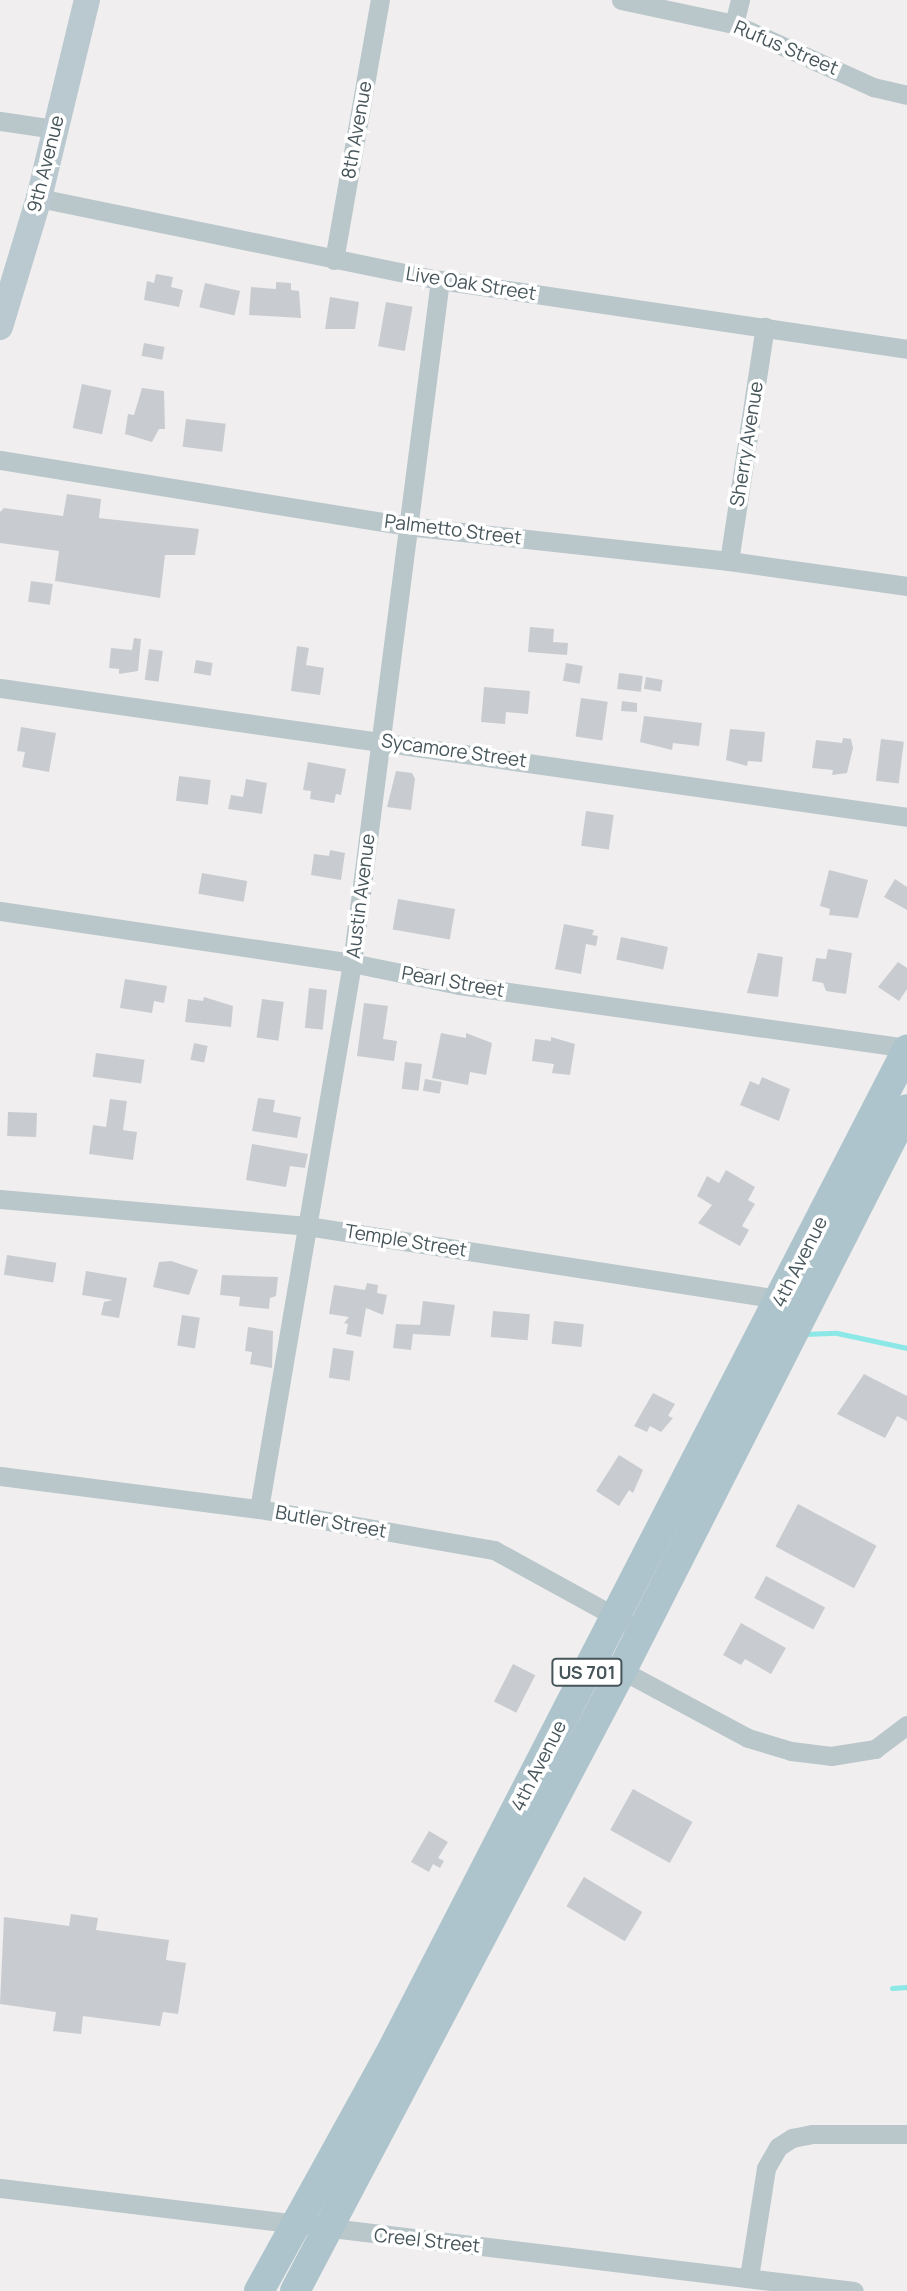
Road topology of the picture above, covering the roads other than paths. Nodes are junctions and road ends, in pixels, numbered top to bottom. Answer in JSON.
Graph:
{"nodes":[{"id":1,"x":88,"y":0,"type":"edge"},
{"id":2,"x":380,"y":0,"type":"edge"},
{"id":3,"x":621,"y":0,"type":"edge"},
{"id":4,"x":740,"y":0,"type":"edge"},
{"id":5,"x":734,"y":24,"type":"junction"},
{"id":6,"x":907,"y":95,"type":"edge"},
{"id":7,"x":0,"y":121,"type":"edge"},
{"id":8,"x":55,"y":129,"type":"junction"},
{"id":9,"x":39,"y":198,"type":"junction"},
{"id":10,"x":334,"y":260,"type":"junction"},
{"id":11,"x":440,"y":280,"type":"junction"},
{"id":12,"x":0,"y":327,"type":"edge"},
{"id":13,"x":765,"y":327,"type":"junction"},
{"id":14,"x":907,"y":349,"type":"edge"},
{"id":15,"x":0,"y":460,"type":"edge"},
{"id":16,"x":407,"y":526,"type":"junction"},
{"id":17,"x":729,"y":561,"type":"junction"},
{"id":18,"x":907,"y":586,"type":"edge"},
{"id":19,"x":0,"y":688,"type":"edge"},
{"id":20,"x":384,"y":741,"type":"junction"},
{"id":21,"x":907,"y":817,"type":"edge"},
{"id":22,"x":0,"y":911,"type":"edge"},
{"id":23,"x":352,"y":963,"type":"junction"},
{"id":24,"x":907,"y":1049,"type":"edge"},
{"id":25,"x":907,"y":1110,"type":"edge"},
{"id":26,"x":0,"y":1199,"type":"edge"},
{"id":27,"x":307,"y":1226,"type":"junction"},
{"id":28,"x":796,"y":1301,"type":"junction"},
{"id":29,"x":0,"y":1476,"type":"edge"},
{"id":30,"x":260,"y":1509,"type":"junction"},
{"id":31,"x":615,"y":1616,"type":"junction"},
{"id":32,"x":642,"y":1630,"type":"junction"},
{"id":33,"x":595,"y":1657,"type":"junction"},
{"id":34,"x":622,"y":1670,"type":"junction"},
{"id":35,"x":907,"y":1725,"type":"edge"},
{"id":36,"x":907,"y":2134,"type":"edge"},
{"id":37,"x":0,"y":2188,"type":"edge"},
{"id":38,"x":293,"y":2226,"type":"junction"},
{"id":39,"x":328,"y":2230,"type":"junction"},
{"id":40,"x":749,"y":2277,"type":"junction"},
{"id":41,"x":259,"y":2291,"type":"edge"},
{"id":42,"x":295,"y":2291,"type":"edge"},
{"id":43,"x":854,"y":2291,"type":"edge"}],
"edges":[{"from":1,"to":8,"type":"street","name":"9th Avenue"},
{"from":2,"to":10,"type":"street","name":"8th Avenue"},
{"from":3,"to":5,"type":"street","name":"Rufus Street"},
{"from":4,"to":5,"type":"street"},
{"from":5,"to":6,"type":"street","name":"Rufus Street"},
{"from":7,"to":8,"type":"street"},
{"from":8,"to":9,"type":"street","name":"9th Avenue"},
{"from":9,"to":10,"type":"street","name":"Live Oak Street"},
{"from":9,"to":12,"type":"street","name":"9th Avenue"},
{"from":10,"to":11,"type":"street","name":"Live Oak Street"},
{"from":11,"to":13,"type":"street","name":"Live Oak Street"},
{"from":11,"to":16,"type":"street","name":"Austin Avenue"},
{"from":13,"to":14,"type":"street","name":"Live Oak Street"},
{"from":13,"to":17,"type":"street","name":"Sherry Avenue"},
{"from":15,"to":16,"type":"street","name":"Palmetto Street"},
{"from":16,"to":17,"type":"street","name":"Palmetto Street"},
{"from":16,"to":20,"type":"street","name":"Austin Avenue"},
{"from":17,"to":18,"type":"street","name":"Palmetto Street"},
{"from":19,"to":20,"type":"street","name":"Sycamore Street"},
{"from":20,"to":21,"type":"street","name":"Sycamore Street"},
{"from":20,"to":23,"type":"street","name":"Austin Avenue"},
{"from":22,"to":23,"type":"street","name":"Pearl Street"},
{"from":23,"to":24,"type":"street","name":"Pearl Street"},
{"from":23,"to":27,"type":"street","name":"Austin Avenue"},
{"from":24,"to":28,"type":"main road","name":"4th Avenue","number":"US 701"},
{"from":25,"to":28,"type":"main road","name":"4th Avenue","number":"US 701"},
{"from":26,"to":27,"type":"street","name":"Temple Street"},
{"from":27,"to":28,"type":"street","name":"Temple Street"},
{"from":27,"to":30,"type":"street","name":"Austin Avenue"},
{"from":28,"to":31,"type":"main road","name":"4th Avenue","number":"US 701"},
{"from":28,"to":32,"type":"main road","name":"4th Avenue","number":"US 701"},
{"from":29,"to":30,"type":"street","name":"Butler Street"},
{"from":30,"to":31,"type":"street","name":"Butler Street"},
{"from":31,"to":32,"type":"street","name":"Butler Street"},
{"from":31,"to":33,"type":"main road","name":"4th Avenue","number":"US 701"},
{"from":32,"to":34,"type":"main road","name":"4th Avenue","number":"US 701"},
{"from":33,"to":34,"type":"street"},
{"from":33,"to":38,"type":"main road","name":"4th Avenue","number":"US 701"},
{"from":34,"to":35,"type":"street"},
{"from":34,"to":39,"type":"main road","name":"4th Avenue","number":"US 701"},
{"from":36,"to":40,"type":"street"},
{"from":37,"to":38,"type":"street","name":"Creel Street"},
{"from":38,"to":39,"type":"street","name":"Creel Street"},
{"from":38,"to":41,"type":"main road","name":"4th Avenue","number":"US 701"},
{"from":39,"to":40,"type":"street","name":"Creel Street"},
{"from":39,"to":42,"type":"main road","name":"4th Avenue","number":"US 701"},
{"from":40,"to":43,"type":"street","name":"Creel Street"}]}
